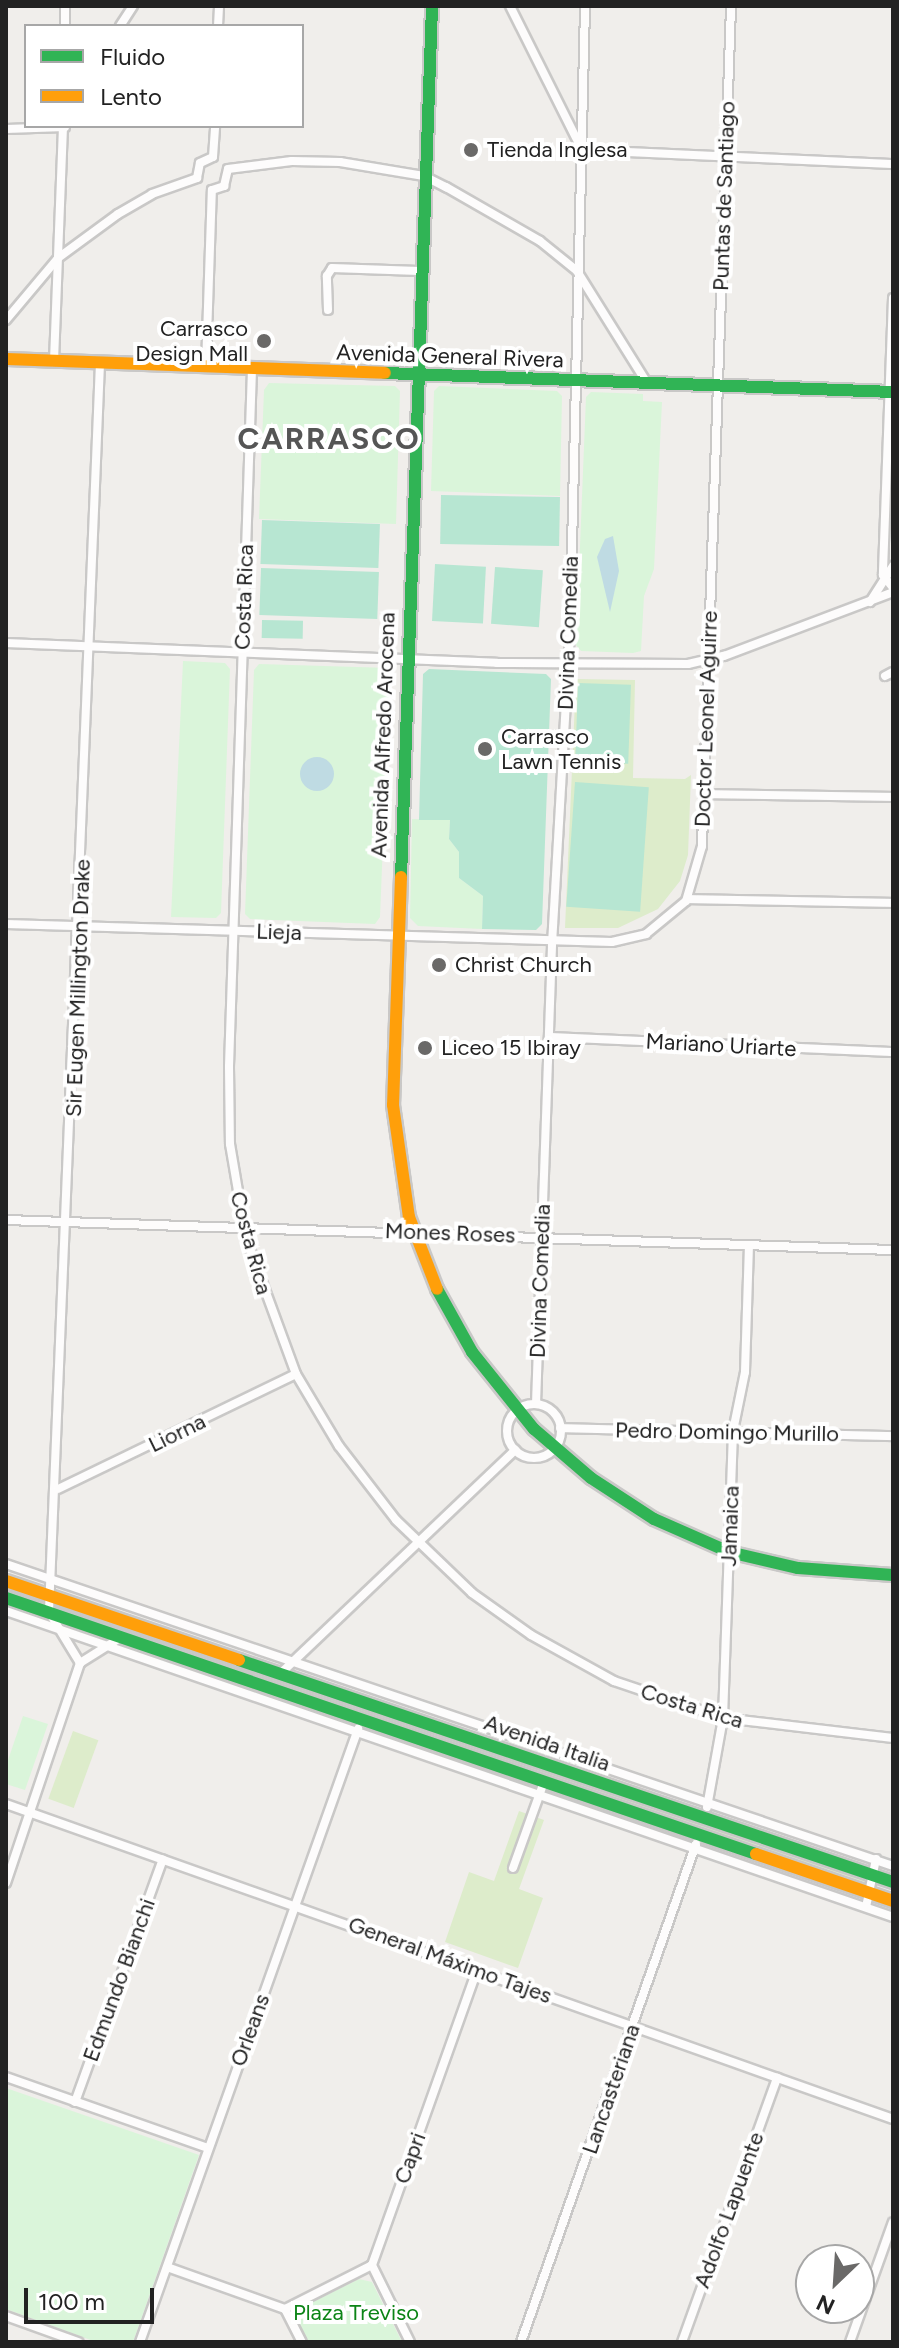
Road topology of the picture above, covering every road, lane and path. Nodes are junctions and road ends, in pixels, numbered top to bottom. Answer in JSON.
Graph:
{"nodes":[{"id":1,"x":133,"y":6,"type":"edge"},
{"id":2,"x":432,"y":6,"type":"edge"},
{"id":3,"x":510,"y":6,"type":"edge"},
{"id":4,"x":585,"y":6,"type":"edge"},
{"id":5,"x":731,"y":6,"type":"edge"},
{"id":6,"x":121,"y":24,"type":"edge"},
{"id":7,"x":35,"y":128,"type":"edge"},
{"id":8,"x":64,"y":128,"type":"edge"},
{"id":9,"x":215,"y":128,"type":"edge"},
{"id":10,"x":6,"y":129,"type":"edge"},
{"id":11,"x":582,"y":150,"type":"junction"},
{"id":12,"x":726,"y":155,"type":"junction"},
{"id":13,"x":213,"y":157,"type":"junction"},
{"id":14,"x":893,"y":164,"type":"edge"},
{"id":15,"x":228,"y":169,"type":"junction"},
{"id":16,"x":424,"y":176,"type":"junction"},
{"id":17,"x":197,"y":178,"type":"junction"},
{"id":18,"x":212,"y":190,"type":"junction"},
{"id":19,"x":58,"y":258,"type":"junction"},
{"id":20,"x":419,"y":271,"type":"junction"},
{"id":21,"x":577,"y":271,"type":"junction"},
{"id":22,"x":893,"y":298,"type":"edge"},
{"id":23,"x":328,"y":310,"type":"dead end"},
{"id":24,"x":6,"y":320,"type":"edge"},
{"id":25,"x":6,"y":359,"type":"edge"},
{"id":26,"x":54,"y":361,"type":"junction"},
{"id":27,"x":100,"y":363,"type":"junction"},
{"id":28,"x":206,"y":367,"type":"junction"},
{"id":29,"x":252,"y":369,"type":"junction"},
{"id":30,"x":415,"y":374,"type":"junction"},
{"id":31,"x":573,"y":380,"type":"junction"},
{"id":32,"x":647,"y":383,"type":"junction"},
{"id":33,"x":718,"y":387,"type":"junction"},
{"id":34,"x":891,"y":392,"type":"edge"},
{"id":35,"x":884,"y":547,"type":"junction"},
{"id":36,"x":893,"y":558,"type":"edge"},
{"id":37,"x":893,"y":566,"type":"edge"},
{"id":38,"x":883,"y":575,"type":"junction"},
{"id":39,"x":893,"y":590,"type":"edge"},
{"id":40,"x":870,"y":602,"type":"junction"},
{"id":41,"x":6,"y":643,"type":"edge"},
{"id":42,"x":91,"y":646,"type":"junction"},
{"id":43,"x":242,"y":654,"type":"junction"},
{"id":44,"x":406,"y":660,"type":"junction"},
{"id":45,"x":708,"y":660,"type":"junction"},
{"id":46,"x":568,"y":665,"type":"junction"},
{"id":47,"x":703,"y":794,"type":"junction"},
{"id":48,"x":893,"y":797,"type":"edge"},
{"id":49,"x":688,"y":899,"type":"junction"},
{"id":50,"x":893,"y":903,"type":"edge"},
{"id":51,"x":6,"y":924,"type":"edge"},
{"id":52,"x":80,"y":927,"type":"junction"},
{"id":53,"x":235,"y":930,"type":"junction"},
{"id":54,"x":397,"y":937,"type":"junction"},
{"id":55,"x":552,"y":944,"type":"junction"},
{"id":56,"x":549,"y":1037,"type":"junction"},
{"id":57,"x":893,"y":1052,"type":"edge"},
{"id":58,"x":6,"y":1220,"type":"edge"},
{"id":59,"x":69,"y":1222,"type":"junction"},
{"id":60,"x":244,"y":1225,"type":"junction"},
{"id":61,"x":414,"y":1232,"type":"junction"},
{"id":62,"x":542,"y":1237,"type":"junction"},
{"id":63,"x":749,"y":1246,"type":"junction"},
{"id":64,"x":893,"y":1250,"type":"edge"},
{"id":65,"x":296,"y":1374,"type":"junction"},
{"id":66,"x":536,"y":1404,"type":"junction"},
{"id":67,"x":517,"y":1410,"type":"junction"},
{"id":68,"x":560,"y":1428,"type":"junction"},
{"id":69,"x":733,"y":1431,"type":"junction"},
{"id":70,"x":893,"y":1436,"type":"edge"},
{"id":71,"x":554,"y":1448,"type":"junction"},
{"id":72,"x":515,"y":1450,"type":"junction"},
{"id":73,"x":58,"y":1489,"type":"junction"},
{"id":74,"x":416,"y":1542,"type":"junction"},
{"id":75,"x":729,"y":1552,"type":"junction"},
{"id":76,"x":6,"y":1564,"type":"edge"},
{"id":77,"x":893,"y":1575,"type":"edge"},
{"id":78,"x":54,"y":1580,"type":"junction"},
{"id":79,"x":6,"y":1581,"type":"edge"},
{"id":80,"x":50,"y":1595,"type":"junction"},
{"id":81,"x":6,"y":1598,"type":"edge"},
{"id":82,"x":6,"y":1611,"type":"edge"},
{"id":83,"x":49,"y":1612,"type":"junction"},
{"id":84,"x":64,"y":1631,"type":"junction"},
{"id":85,"x":214,"y":1636,"type":"junction"},
{"id":86,"x":122,"y":1637,"type":"junction"},
{"id":87,"x":104,"y":1644,"type":"junction"},
{"id":88,"x":210,"y":1649,"type":"junction"},
{"id":89,"x":291,"y":1662,"type":"junction"},
{"id":90,"x":80,"y":1663,"type":"junction"},
{"id":91,"x":193,"y":1668,"type":"junction"},
{"id":92,"x":280,"y":1674,"type":"junction"},
{"id":93,"x":723,"y":1718,"type":"junction"},
{"id":94,"x":360,"y":1726,"type":"junction"},
{"id":95,"x":893,"y":1738,"type":"edge"},
{"id":96,"x":541,"y":1788,"type":"junction"},
{"id":97,"x":6,"y":1804,"type":"edge"},
{"id":98,"x":707,"y":1807,"type":"junction"},
{"id":99,"x":31,"y":1813,"type":"junction"},
{"id":100,"x":697,"y":1842,"type":"junction"},
{"id":101,"x":163,"y":1859,"type":"junction"},
{"id":102,"x":876,"y":1859,"type":"junction"},
{"id":103,"x":893,"y":1866,"type":"edge"},
{"id":104,"x":513,"y":1868,"type":"dead end"},
{"id":105,"x":811,"y":1872,"type":"junction"},
{"id":106,"x":873,"y":1875,"type":"junction"},
{"id":107,"x":837,"y":1881,"type":"junction"},
{"id":108,"x":893,"y":1882,"type":"edge"},
{"id":109,"x":6,"y":1883,"type":"edge"},
{"id":110,"x":807,"y":1887,"type":"junction"},
{"id":111,"x":869,"y":1893,"type":"junction"},
{"id":112,"x":833,"y":1896,"type":"junction"},
{"id":113,"x":892,"y":1898,"type":"edge"},
{"id":114,"x":295,"y":1905,"type":"junction"},
{"id":115,"x":866,"y":1907,"type":"junction"},
{"id":116,"x":889,"y":1916,"type":"edge"},
{"id":117,"x":477,"y":1970,"type":"junction"},
{"id":118,"x":634,"y":2026,"type":"junction"},
{"id":119,"x":6,"y":2077,"type":"edge"},
{"id":120,"x":777,"y":2078,"type":"junction"},
{"id":121,"x":75,"y":2102,"type":"junction"},
{"id":122,"x":893,"y":2119,"type":"edge"},
{"id":123,"x":208,"y":2148,"type":"junction"},
{"id":124,"x":893,"y":2222,"type":"edge"},
{"id":125,"x":372,"y":2265,"type":"junction"},
{"id":126,"x":167,"y":2267,"type":"junction"},
{"id":127,"x":285,"y":2309,"type":"junction"},
{"id":128,"x":6,"y":2316,"type":"edge"},
{"id":129,"x":78,"y":2342,"type":"edge"},
{"id":130,"x":140,"y":2342,"type":"edge"},
{"id":131,"x":302,"y":2342,"type":"edge"},
{"id":132,"x":410,"y":2342,"type":"edge"},
{"id":133,"x":521,"y":2342,"type":"edge"},
{"id":134,"x":682,"y":2342,"type":"edge"},
{"id":135,"x":850,"y":2342,"type":"edge"}],
"edges":[{"from":1,"to":6,"type":"street"},
{"from":2,"to":16,"type":"main road","name":"Avenida Alfredo Arocena"},
{"from":3,"to":11,"type":"street"},
{"from":4,"to":11,"type":"street","name":"Divina Comedia"},
{"from":5,"to":12,"type":"street","name":"Puntas de Santiago"},
{"from":7,"to":10,"type":"street"},
{"from":8,"to":19,"type":"street"},
{"from":9,"to":13,"type":"street"},
{"from":11,"to":12,"type":"street"},
{"from":11,"to":21,"type":"street","name":"Divina Comedia"},
{"from":12,"to":14,"type":"street"},
{"from":12,"to":33,"type":"street","name":"Puntas de Santiago"},
{"from":13,"to":15,"type":"street"},
{"from":13,"to":17,"type":"street"},
{"from":15,"to":16,"type":"street"},
{"from":15,"to":18,"type":"street"},
{"from":16,"to":20,"type":"main road","name":"Avenida Alfredo Arocena"},
{"from":16,"to":21,"type":"street"},
{"from":17,"to":18,"type":"street"},
{"from":17,"to":19,"type":"street"},
{"from":18,"to":28,"type":"street"},
{"from":19,"to":24,"type":"street"},
{"from":19,"to":26,"type":"street"},
{"from":20,"to":23,"type":"street"},
{"from":20,"to":30,"type":"main road","name":"Avenida Alfredo Arocena"},
{"from":21,"to":31,"type":"street","name":"Divina Comedia"},
{"from":21,"to":32,"type":"street"},
{"from":22,"to":34,"type":"street"},
{"from":25,"to":26,"type":"main road","name":"Avenida General Rivera"},
{"from":26,"to":27,"type":"main road","name":"Avenida General Rivera"},
{"from":27,"to":28,"type":"main road","name":"Avenida General Rivera"},
{"from":27,"to":42,"type":"street","name":"Sir Eugen Millington Drake"},
{"from":28,"to":29,"type":"main road","name":"Avenida General Rivera"},
{"from":29,"to":30,"type":"main road","name":"Avenida General Rivera"},
{"from":29,"to":43,"type":"street","name":"Costa Rica"},
{"from":30,"to":31,"type":"main road","name":"Avenida General Rivera"},
{"from":30,"to":44,"type":"main road","name":"Avenida Alfredo Arocena"},
{"from":31,"to":32,"type":"main road","name":"Avenida General Rivera"},
{"from":31,"to":46,"type":"street","name":"Divina Comedia"},
{"from":32,"to":33,"type":"main road","name":"Avenida General Rivera"},
{"from":33,"to":34,"type":"main road","name":"Avenida General Rivera"},
{"from":33,"to":45,"type":"street","name":"Doctor Leonel Aguirre"},
{"from":34,"to":35,"type":"street"},
{"from":35,"to":36,"type":"street"},
{"from":35,"to":38,"type":"street"},
{"from":37,"to":38,"type":"street"},
{"from":38,"to":39,"type":"street"},
{"from":38,"to":40,"type":"street"},
{"from":39,"to":40,"type":"street"},
{"from":40,"to":45,"type":"street"},
{"from":41,"to":42,"type":"street"},
{"from":42,"to":43,"type":"street"},
{"from":42,"to":52,"type":"street","name":"Sir Eugen Millington Drake"},
{"from":43,"to":44,"type":"street"},
{"from":43,"to":53,"type":"street","name":"Costa Rica"},
{"from":44,"to":46,"type":"street"},
{"from":44,"to":54,"type":"main road","name":"Avenida Alfredo Arocena"},
{"from":45,"to":46,"type":"street"},
{"from":45,"to":47,"type":"street","name":"Doctor Leonel Aguirre"},
{"from":46,"to":55,"type":"street","name":"Divina Comedia"},
{"from":47,"to":48,"type":"street"},
{"from":47,"to":49,"type":"street","name":"Doctor Leonel Aguirre"},
{"from":49,"to":50,"type":"street"},
{"from":49,"to":55,"type":"street"},
{"from":51,"to":52,"type":"street","name":"Lieja"},
{"from":52,"to":53,"type":"street","name":"Lieja"},
{"from":52,"to":59,"type":"street","name":"Sir Eugen Millington Drake"},
{"from":53,"to":54,"type":"street","name":"Lieja"},
{"from":53,"to":60,"type":"street","name":"Costa Rica"},
{"from":54,"to":55,"type":"street","name":"Lieja"},
{"from":54,"to":61,"type":"main road","name":"Avenida Alfredo Arocena"},
{"from":55,"to":56,"type":"street","name":"Divina Comedia"},
{"from":56,"to":57,"type":"street","name":"Mariano Uriarte"},
{"from":56,"to":62,"type":"street","name":"Divina Comedia"},
{"from":58,"to":59,"type":"street","name":"Mones Roses"},
{"from":59,"to":60,"type":"street","name":"Mones Roses"},
{"from":59,"to":73,"type":"street","name":"Sir Eugen Millington Drake"},
{"from":60,"to":61,"type":"street","name":"Mones Roses"},
{"from":60,"to":65,"type":"street","name":"Costa Rica"},
{"from":61,"to":62,"type":"street","name":"Mones Roses"},
{"from":61,"to":67,"type":"main road","name":"Avenida Alfredo Arocena"},
{"from":62,"to":63,"type":"street","name":"Mones Roses"},
{"from":62,"to":66,"type":"street","name":"Divina Comedia"},
{"from":63,"to":64,"type":"street","name":"Mones Roses"},
{"from":63,"to":69,"type":"street","name":"Jamaica"},
{"from":65,"to":73,"type":"street","name":"Liorna"},
{"from":65,"to":74,"type":"street","name":"Costa Rica"},
{"from":66,"to":67,"type":"street"},
{"from":66,"to":68,"type":"street"},
{"from":67,"to":71,"type":"main road","name":"Avenida Alfredo Arocena"},
{"from":67,"to":72,"type":"street"},
{"from":68,"to":69,"type":"street","name":"Pedro Domingo Murillo"},
{"from":68,"to":71,"type":"street"},
{"from":69,"to":70,"type":"street","name":"Pedro Domingo Murillo"},
{"from":69,"to":75,"type":"street","name":"Jamaica"},
{"from":71,"to":72,"type":"street"},
{"from":71,"to":75,"type":"main road","name":"Avenida Alfredo Arocena"},
{"from":72,"to":74,"type":"street"},
{"from":73,"to":78,"type":"street","name":"Sir Eugen Millington Drake"},
{"from":74,"to":89,"type":"street"},
{"from":74,"to":93,"type":"street","name":"Costa Rica"},
{"from":75,"to":77,"type":"main road","name":"Avenida Alfredo Arocena"},
{"from":75,"to":93,"type":"street","name":"Jamaica"},
{"from":76,"to":78,"type":"street","name":"Avenida Italia"},
{"from":78,"to":80,"type":"street","name":"Sir Eugen Millington Drake"},
{"from":78,"to":85,"type":"street","name":"Avenida Italia"},
{"from":79,"to":80,"type":"main road","name":"Avenida Italia"},
{"from":80,"to":83,"type":"street","name":"Sir Eugen Millington Drake"},
{"from":80,"to":88,"type":"main road","name":"Avenida Italia"},
{"from":81,"to":83,"type":"main road","name":"Avenida Italia"},
{"from":82,"to":84,"type":"street","name":"Avenida Italia"},
{"from":83,"to":84,"type":"street"},
{"from":83,"to":86,"type":"main road","name":"Avenida Italia"},
{"from":84,"to":87,"type":"street","name":"Avenida Italia"},
{"from":84,"to":90,"type":"street"},
{"from":85,"to":88,"type":"street"},
{"from":85,"to":89,"type":"street","name":"Avenida Italia"},
{"from":86,"to":87,"type":"street"},
{"from":86,"to":91,"type":"main road","name":"Avenida Italia"},
{"from":87,"to":90,"type":"street"},
{"from":87,"to":91,"type":"street","name":"Avenida Italia"},
{"from":88,"to":92,"type":"main road","name":"Avenida Italia"},
{"from":89,"to":92,"type":"street"},
{"from":89,"to":98,"type":"street","name":"Avenida Italia"},
{"from":90,"to":99,"type":"street"},
{"from":91,"to":94,"type":"main road","name":"Avenida Italia"},
{"from":92,"to":106,"type":"main road","name":"Avenida Italia"},
{"from":93,"to":95,"type":"street","name":"Costa Rica"},
{"from":93,"to":98,"type":"street","name":"Jamaica"},
{"from":94,"to":96,"type":"main road","name":"Avenida Italia"},
{"from":94,"to":114,"type":"street","name":"Orleans"},
{"from":96,"to":100,"type":"main road","name":"Avenida Italia"},
{"from":96,"to":104,"type":"street"},
{"from":97,"to":99,"type":"street","name":"General Máximo Tajes"},
{"from":98,"to":102,"type":"street","name":"Avenida Italia"},
{"from":99,"to":101,"type":"street","name":"General Máximo Tajes"},
{"from":99,"to":109,"type":"street"},
{"from":100,"to":105,"type":"main road","name":"Avenida Italia"},
{"from":100,"to":110,"type":"street","name":"Avenida Italia"},
{"from":100,"to":118,"type":"street","name":"Lancasteriana"},
{"from":101,"to":114,"type":"street","name":"General Máximo Tajes"},
{"from":101,"to":121,"type":"street","name":"Edmundo Bianchi"},
{"from":102,"to":103,"type":"street","name":"Avenida Italia"},
{"from":102,"to":106,"type":"street"},
{"from":105,"to":107,"type":"main road","name":"Avenida Italia"},
{"from":105,"to":110,"type":"street"},
{"from":106,"to":108,"type":"main road","name":"Avenida Italia"},
{"from":106,"to":111,"type":"street"},
{"from":107,"to":111,"type":"main road","name":"Avenida Italia"},
{"from":107,"to":112,"type":"street"},
{"from":110,"to":112,"type":"street","name":"Avenida Italia"},
{"from":111,"to":113,"type":"main road"},
{"from":111,"to":115,"type":"street"},
{"from":112,"to":115,"type":"street","name":"Avenida Italia"},
{"from":113,"to":116,"type":"street","name":"Avenida Italia"},
{"from":114,"to":117,"type":"street","name":"General Máximo Tajes"},
{"from":114,"to":123,"type":"street","name":"Orleans"},
{"from":115,"to":116,"type":"street","name":"Avenida Italia"},
{"from":117,"to":118,"type":"street","name":"General Máximo Tajes"},
{"from":117,"to":125,"type":"street","name":"Capri"},
{"from":118,"to":120,"type":"street","name":"General Máximo Tajes"},
{"from":118,"to":133,"type":"street","name":"Lancasteriana"},
{"from":119,"to":121,"type":"street"},
{"from":120,"to":122,"type":"street","name":"General Máximo Tajes"},
{"from":120,"to":134,"type":"street","name":"Adolfo Lapuente"},
{"from":121,"to":123,"type":"street"},
{"from":123,"to":126,"type":"street","name":"Orleans"},
{"from":124,"to":135,"type":"street"},
{"from":125,"to":127,"type":"street"},
{"from":125,"to":132,"type":"street"},
{"from":126,"to":127,"type":"street"},
{"from":126,"to":130,"type":"street","name":"Orleans"},
{"from":127,"to":131,"type":"street"},
{"from":128,"to":129,"type":"street"}]}
